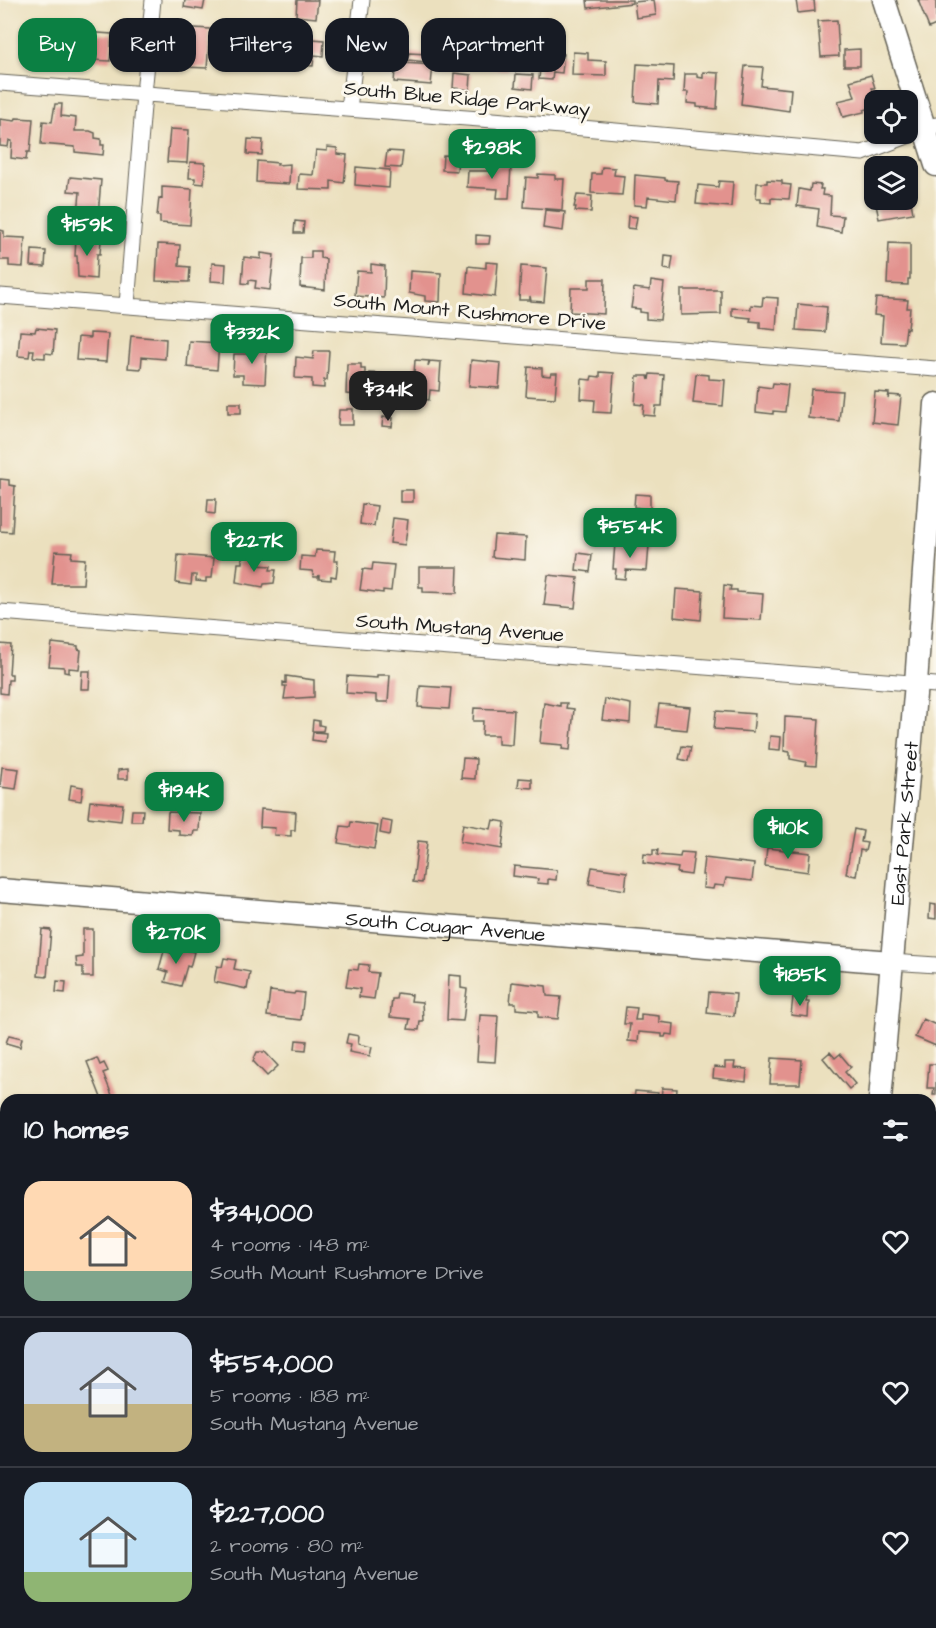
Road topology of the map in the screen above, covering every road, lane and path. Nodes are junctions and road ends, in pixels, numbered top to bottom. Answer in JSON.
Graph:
{"nodes":[{"id":1,"x":153,"y":0,"type":"edge"},
{"id":2,"x":362,"y":0,"type":"edge"},
{"id":3,"x":884,"y":0,"type":"edge"},
{"id":4,"x":0,"y":83,"type":"edge"},
{"id":5,"x":144,"y":94,"type":"junction"},
{"id":6,"x":349,"y":109,"type":"junction"},
{"id":7,"x":931,"y":127,"type":"edge"},
{"id":8,"x":936,"y":165,"type":"edge"},
{"id":9,"x":0,"y":296,"type":"edge"},
{"id":10,"x":127,"y":305,"type":"junction"},
{"id":11,"x":936,"y":369,"type":"edge"},
{"id":12,"x":936,"y":404,"type":"edge"},
{"id":13,"x":0,"y":612,"type":"edge"},
{"id":14,"x":926,"y":684,"type":"edge"},
{"id":15,"x":0,"y":890,"type":"edge"},
{"id":16,"x":891,"y":962,"type":"junction"},
{"id":17,"x":936,"y":965,"type":"edge"},
{"id":18,"x":880,"y":1094,"type":"edge"}],
"edges":[{"from":1,"to":5,"type":"street"},
{"from":2,"to":6,"type":"street"},
{"from":3,"to":7,"type":"street"},
{"from":4,"to":5,"type":"street","name":"South Blue Ridge Parkway"},
{"from":5,"to":6,"type":"street","name":"South Blue Ridge Parkway"},
{"from":5,"to":10,"type":"street"},
{"from":6,"to":7,"type":"street","name":"South Blue Ridge Parkway"},
{"from":7,"to":8,"type":"street"},
{"from":9,"to":10,"type":"street","name":"South Mount Rushmore Drive"},
{"from":10,"to":11,"type":"street","name":"South Mount Rushmore Drive"},
{"from":12,"to":14,"type":"street","name":"East Park Street"},
{"from":13,"to":14,"type":"street","name":"South Mustang Avenue"},
{"from":14,"to":16,"type":"street","name":"East Park Street"},
{"from":15,"to":16,"type":"street","name":"South Cougar Avenue"},
{"from":16,"to":17,"type":"street"},
{"from":16,"to":18,"type":"street","name":"East Park Street"}]}
